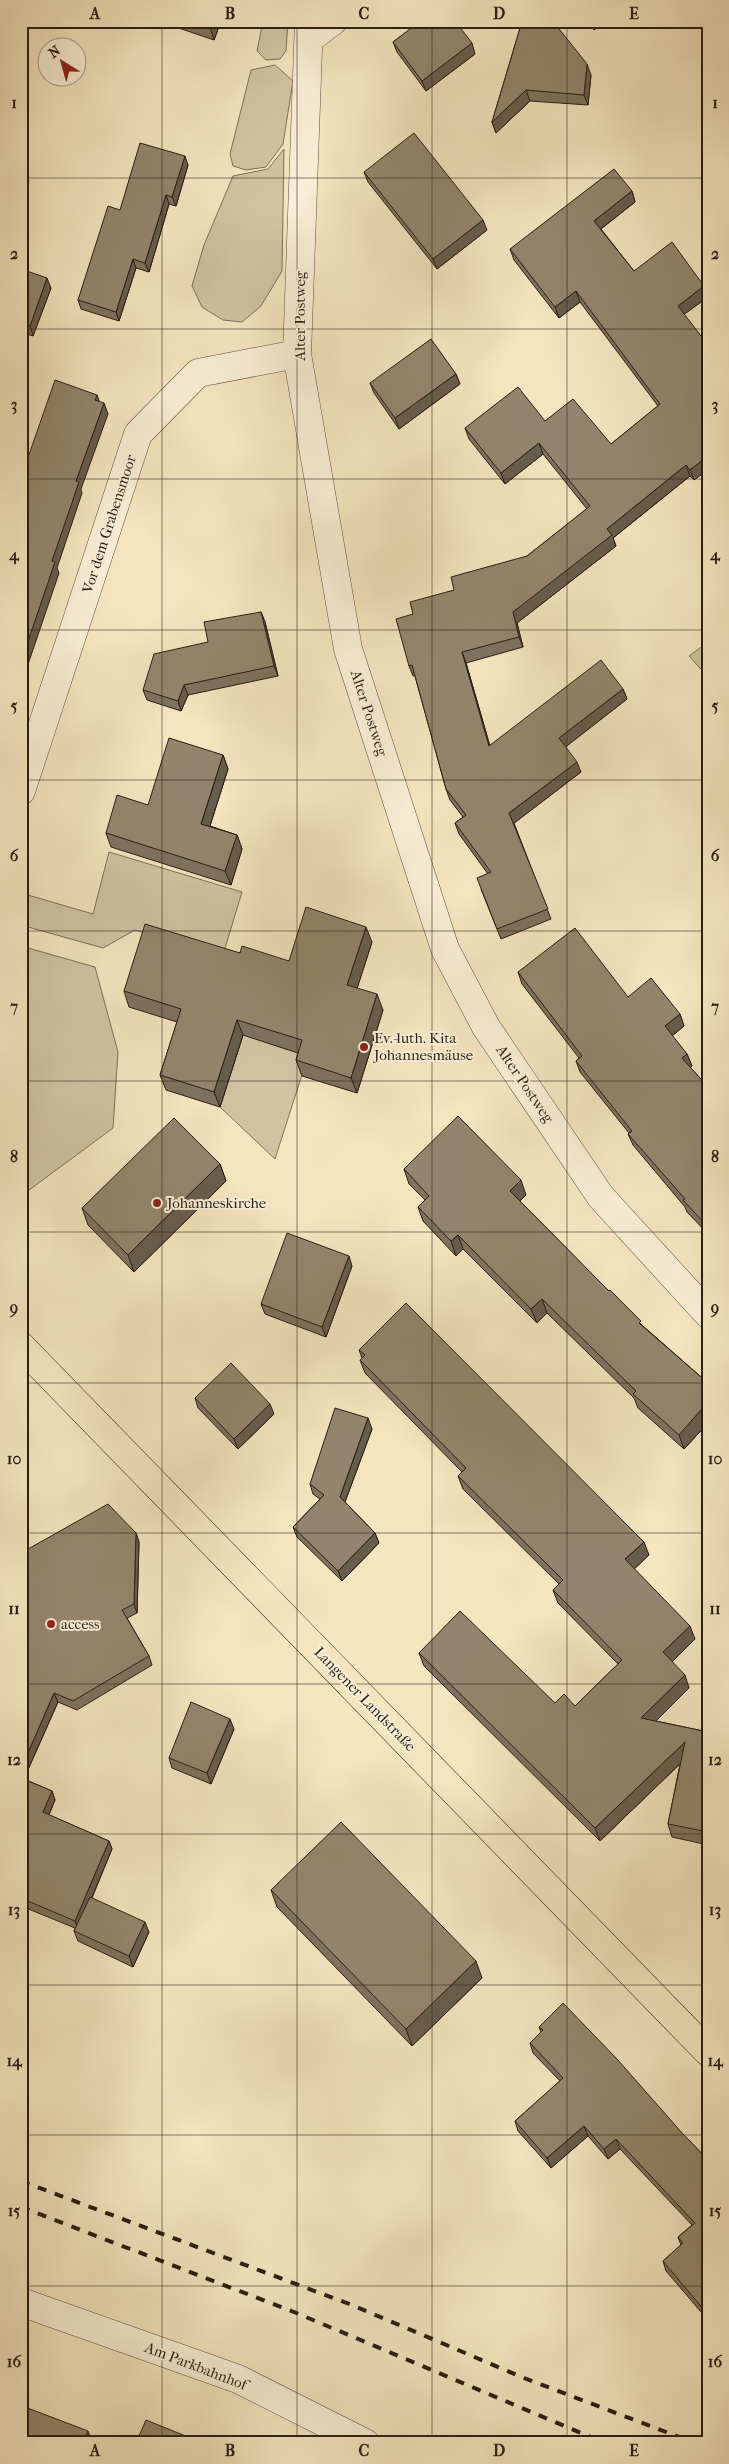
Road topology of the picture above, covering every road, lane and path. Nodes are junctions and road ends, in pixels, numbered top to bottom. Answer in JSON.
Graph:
{"nodes":[{"id":1,"x":333,"y":21,"type":"edge"},
{"id":2,"x":309,"y":30,"type":"edge"},
{"id":3,"x":297,"y":354,"type":"junction"},
{"id":4,"x":21,"y":791,"type":"edge"},
{"id":5,"x":708,"y":1314,"type":"edge"},
{"id":6,"x":21,"y":1346,"type":"edge"},
{"id":7,"x":708,"y":2052,"type":"edge"},
{"id":8,"x":21,"y":2302,"type":"edge"},
{"id":9,"x":365,"y":2443,"type":"edge"}],
"edges":[{"from":1,"to":2,"type":"street"},
{"from":2,"to":3,"type":"street","name":"Alter Postweg"},
{"from":3,"to":4,"type":"street","name":"Vor dem Grabensmoor"},
{"from":3,"to":5,"type":"street","name":"Alter Postweg"},
{"from":6,"to":7,"type":"main road","name":"Langener Landstraße"},
{"from":8,"to":9,"type":"street","name":"Am Parkbahnhof"}]}
